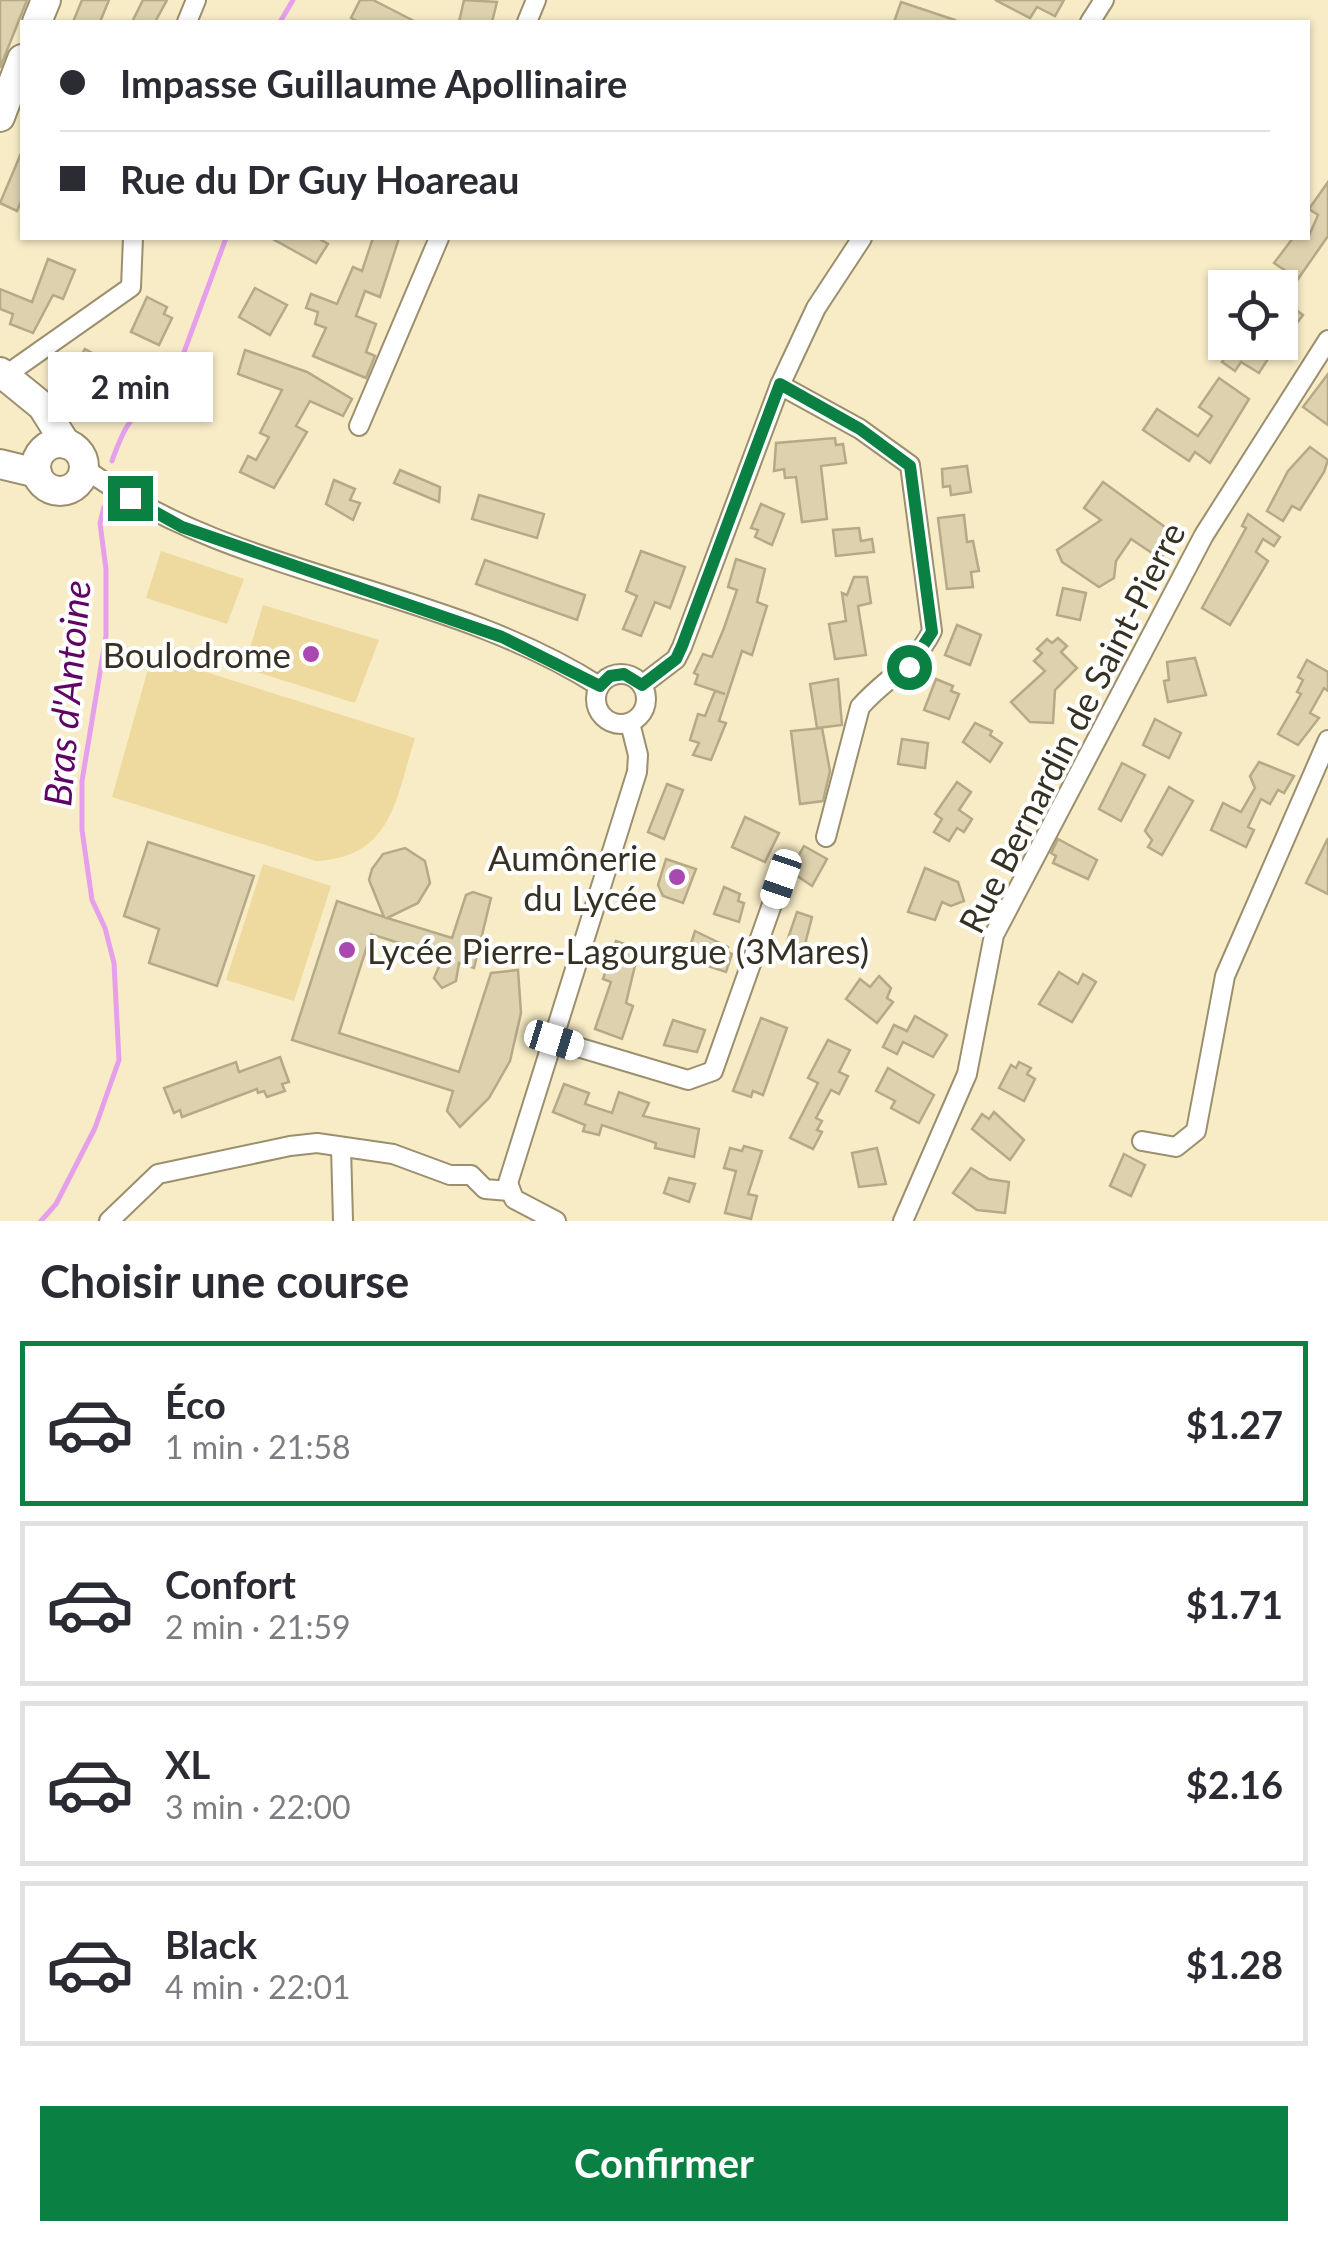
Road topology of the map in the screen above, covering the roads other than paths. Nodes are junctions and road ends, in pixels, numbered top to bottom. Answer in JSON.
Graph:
{"nodes":[{"id":1,"x":20,"y":64,"type":"edge"},
{"id":2,"x":0,"y":117,"type":"edge"},
{"id":3,"x":134,"y":240,"type":"edge"},
{"id":4,"x":437,"y":240,"type":"edge"},
{"id":5,"x":861,"y":240,"type":"edge"},
{"id":6,"x":1328,"y":340,"type":"edge"},
{"id":7,"x":3,"y":373,"type":"edge"},
{"id":8,"x":780,"y":384,"type":"junction"},
{"id":9,"x":359,"y":426,"type":"dead end"},
{"id":10,"x":36,"y":453,"type":"edge"},
{"id":11,"x":90,"y":478,"type":"junction"},
{"id":12,"x":642,"y":685,"type":"junction"},
{"id":13,"x":600,"y":686,"type":"junction"},
{"id":14,"x":630,"y":722,"type":"junction"},
{"id":15,"x":1328,"y":740,"type":"edge"},
{"id":16,"x":826,"y":838,"type":"dead end"},
{"id":17,"x":781,"y":879,"type":"dead end"},
{"id":18,"x":554,"y":1040,"type":"junction"},
{"id":19,"x":1142,"y":1141,"type":"dead end"},
{"id":20,"x":341,"y":1147,"type":"junction"},
{"id":21,"x":510,"y":1192,"type":"junction"},
{"id":22,"x":553,"y":1220,"type":"edge"},
{"id":23,"x":109,"y":1221,"type":"edge"},
{"id":24,"x":343,"y":1221,"type":"edge"},
{"id":25,"x":903,"y":1221,"type":"edge"}],
"edges":[{"from":1,"to":2,"type":"street"},
{"from":3,"to":7,"type":"street"},
{"from":4,"to":9,"type":"street"},
{"from":5,"to":8,"type":"street"},
{"from":6,"to":25,"type":"street","name":"Rue Bernardin de Saint-Pierre"},
{"from":7,"to":10,"type":"street"},
{"from":8,"to":12,"type":"street"},
{"from":8,"to":16,"type":"street"},
{"from":10,"to":11,"type":"street"},
{"from":10,"to":11,"type":"street"},
{"from":11,"to":13,"type":"street"},
{"from":12,"to":13,"type":"street"},
{"from":12,"to":14,"type":"street"},
{"from":13,"to":14,"type":"street"},
{"from":14,"to":18,"type":"street"},
{"from":15,"to":19,"type":"street"},
{"from":17,"to":18,"type":"street"},
{"from":18,"to":21,"type":"street"},
{"from":20,"to":21,"type":"street"},
{"from":20,"to":23,"type":"street"},
{"from":20,"to":24,"type":"street"},
{"from":21,"to":22,"type":"street"}]}
